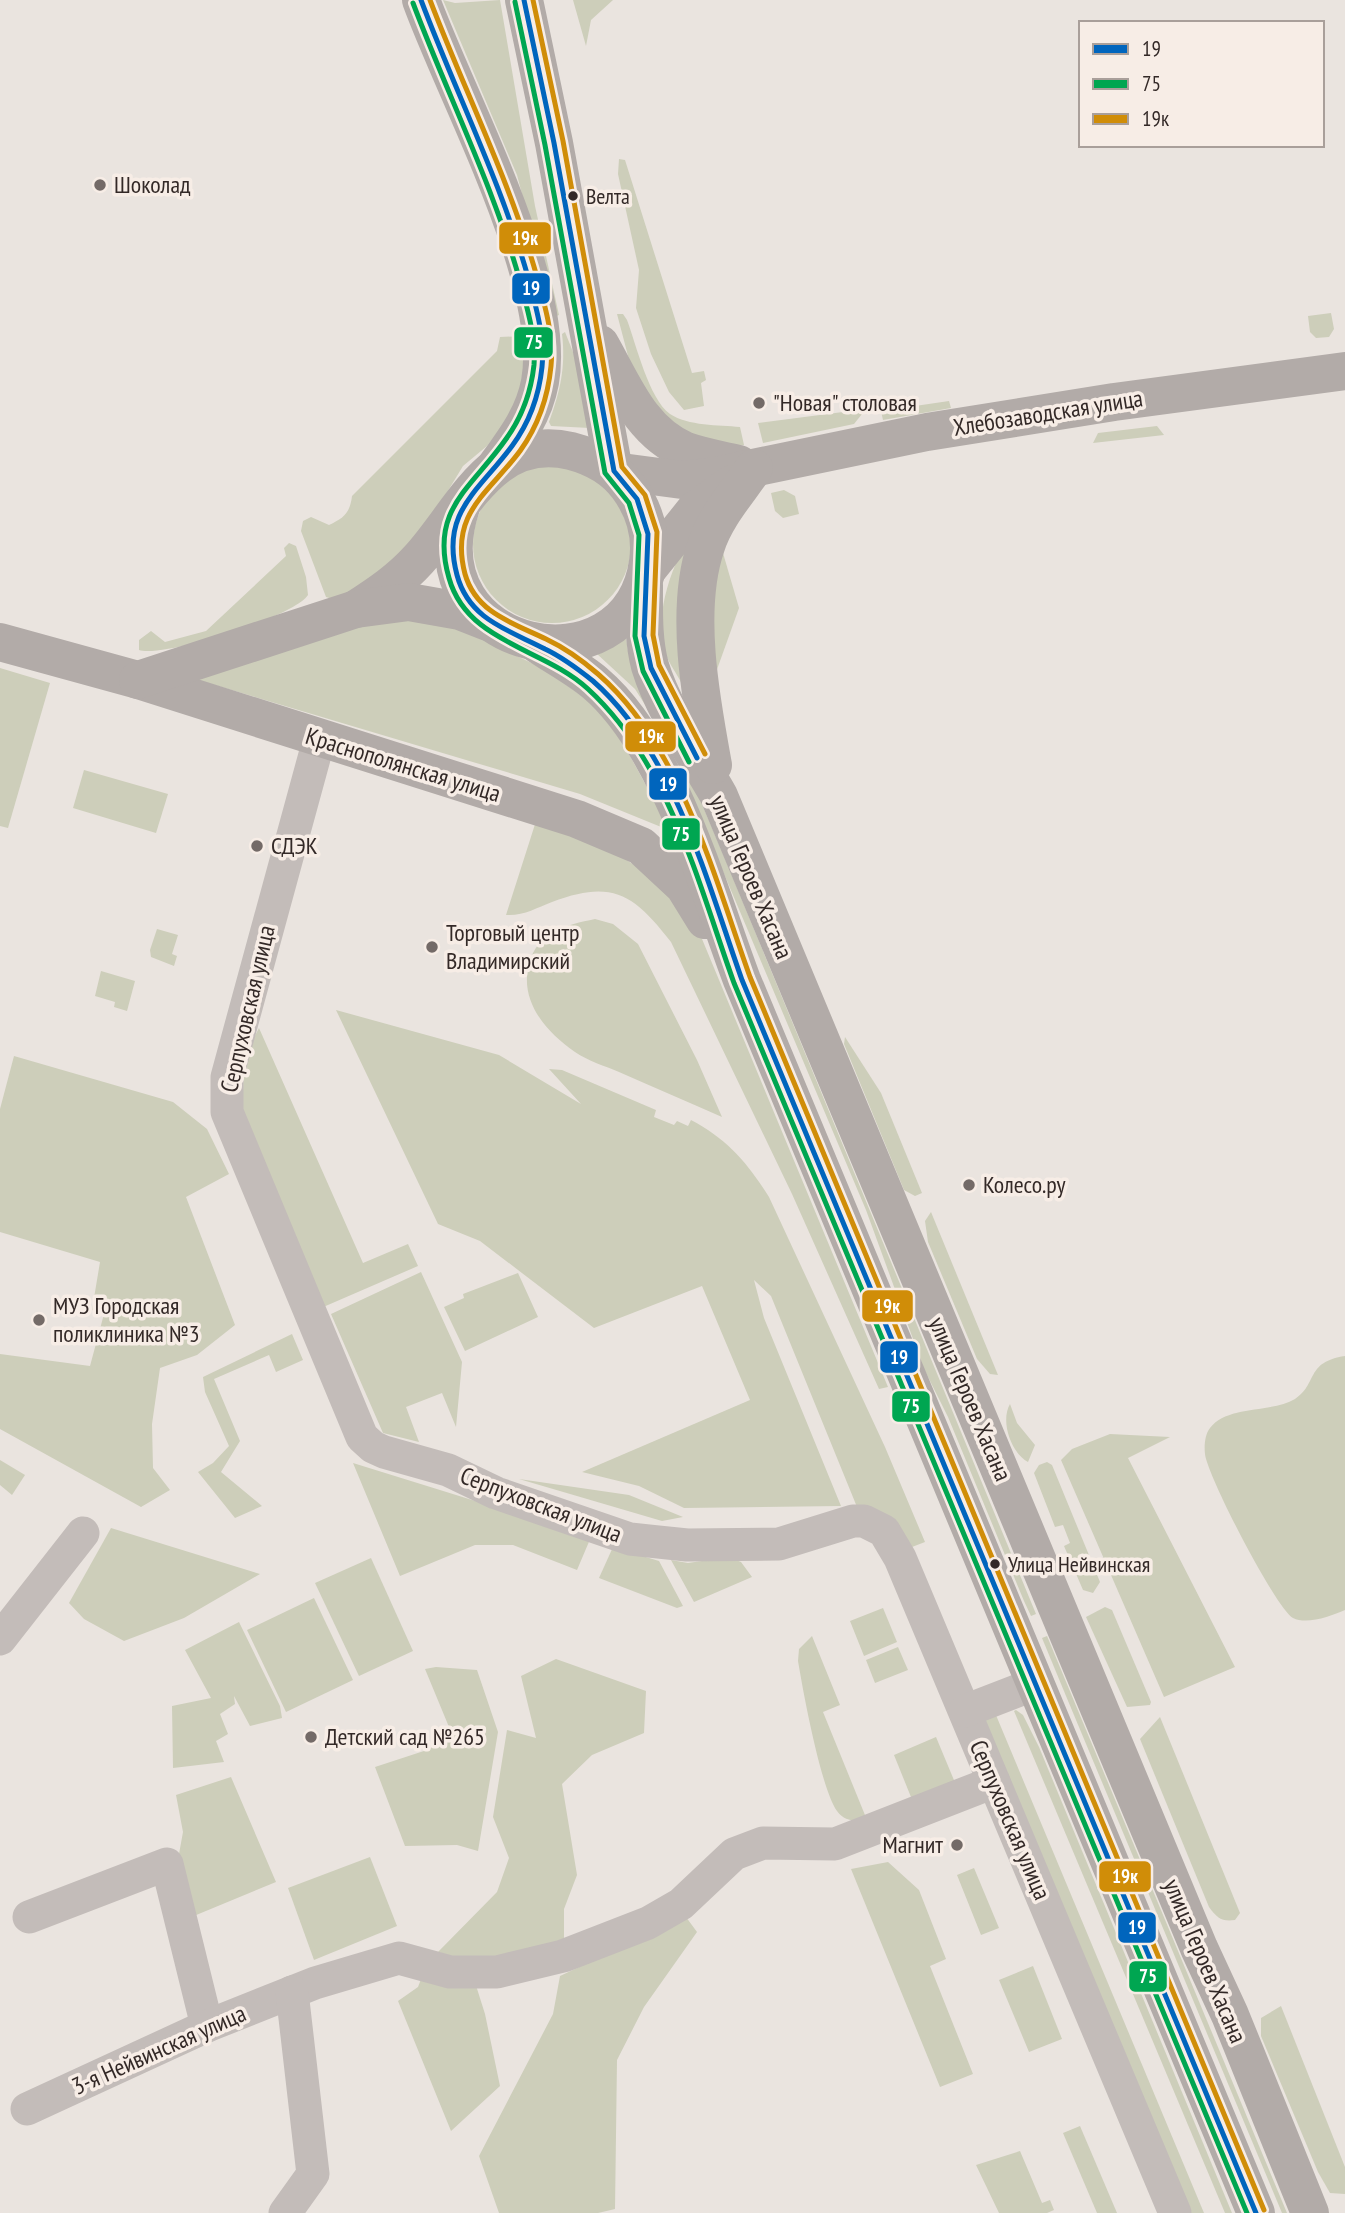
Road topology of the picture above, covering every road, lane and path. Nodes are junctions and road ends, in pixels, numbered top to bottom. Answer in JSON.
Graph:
{"nodes":[{"id":1,"x":421,"y":0,"type":"edge"},
{"id":2,"x":524,"y":0,"type":"edge"},
{"id":3,"x":585,"y":318,"type":"junction"},
{"id":4,"x":1345,"y":371,"type":"edge"},
{"id":5,"x":496,"y":466,"type":"junction"},
{"id":6,"x":754,"y":468,"type":"junction"},
{"id":7,"x":614,"y":471,"type":"junction"},
{"id":8,"x":461,"y":507,"type":"junction"},
{"id":9,"x":645,"y":577,"type":"junction"},
{"id":10,"x":356,"y":609,"type":"junction"},
{"id":11,"x":488,"y":622,"type":"junction"},
{"id":12,"x":0,"y":642,"type":"edge"},
{"id":13,"x":537,"y":644,"type":"junction"},
{"id":14,"x":138,"y":680,"type":"junction"},
{"id":15,"x":319,"y":740,"type":"junction"},
{"id":16,"x":719,"y":796,"type":"junction"},
{"id":17,"x":742,"y":980,"type":"junction"},
{"id":18,"x":83,"y":1533,"type":"dead end"},
{"id":19,"x":0,"y":1639,"type":"edge"},
{"id":20,"x":1035,"y":1684,"type":"junction"},
{"id":21,"x":965,"y":1712,"type":"junction"},
{"id":22,"x":994,"y":1782,"type":"junction"},
{"id":23,"x":29,"y":1917,"type":"dead end"},
{"id":24,"x":292,"y":1992,"type":"junction"},
{"id":25,"x":207,"y":2026,"type":"junction"},
{"id":26,"x":27,"y":2109,"type":"dead end"},
{"id":27,"x":285,"y":2213,"type":"edge"},
{"id":28,"x":1175,"y":2213,"type":"edge"},
{"id":29,"x":1256,"y":2213,"type":"edge"},
{"id":30,"x":1310,"y":2213,"type":"edge"}],
"edges":[{"from":1,"to":5,"type":"main road"},
{"from":2,"to":3,"type":"main road"},
{"from":3,"to":6,"type":"main road"},
{"from":3,"to":7,"type":"main road"},
{"from":4,"to":6,"type":"main road","name":"Хлебозаводская улица"},
{"from":5,"to":7,"type":"main road"},
{"from":5,"to":8,"type":"main road"},
{"from":6,"to":7,"type":"main road","name":"Хлебозаводская улица"},
{"from":6,"to":9,"type":"main road"},
{"from":6,"to":16,"type":"main road"},
{"from":7,"to":9,"type":"main road"},
{"from":8,"to":10,"type":"main road"},
{"from":8,"to":11,"type":"main road"},
{"from":9,"to":13,"type":"main road"},
{"from":9,"to":16,"type":"main road","name":"улица Героев Хасана"},
{"from":10,"to":11,"type":"main road"},
{"from":10,"to":14,"type":"main road"},
{"from":11,"to":13,"type":"main road"},
{"from":12,"to":14,"type":"main road","name":"Краснополянская улица"},
{"from":13,"to":17,"type":"main road","name":"улица Героев Хасана"},
{"from":14,"to":15,"type":"main road","name":"Краснополянская улица"},
{"from":15,"to":17,"type":"main road","name":"Краснополянская улица"},
{"from":15,"to":21,"type":"street","name":"Серпуховская улица"},
{"from":16,"to":30,"type":"main road","name":"улица Героев Хасана"},
{"from":17,"to":20,"type":"main road","name":"улица Героев Хасана"},
{"from":18,"to":19,"type":"street"},
{"from":20,"to":21,"type":"street"},
{"from":20,"to":29,"type":"main road","name":"улица Героев Хасана"},
{"from":21,"to":22,"type":"street","name":"Серпуховская улица"},
{"from":22,"to":24,"type":"street","name":"3-я Нейвинская улица"},
{"from":22,"to":28,"type":"street","name":"Серпуховская улица"},
{"from":23,"to":25,"type":"street"},
{"from":24,"to":25,"type":"street","name":"3-я Нейвинская улица"},
{"from":24,"to":27,"type":"street"},
{"from":25,"to":26,"type":"street","name":"3-я Нейвинская улица"}]}
